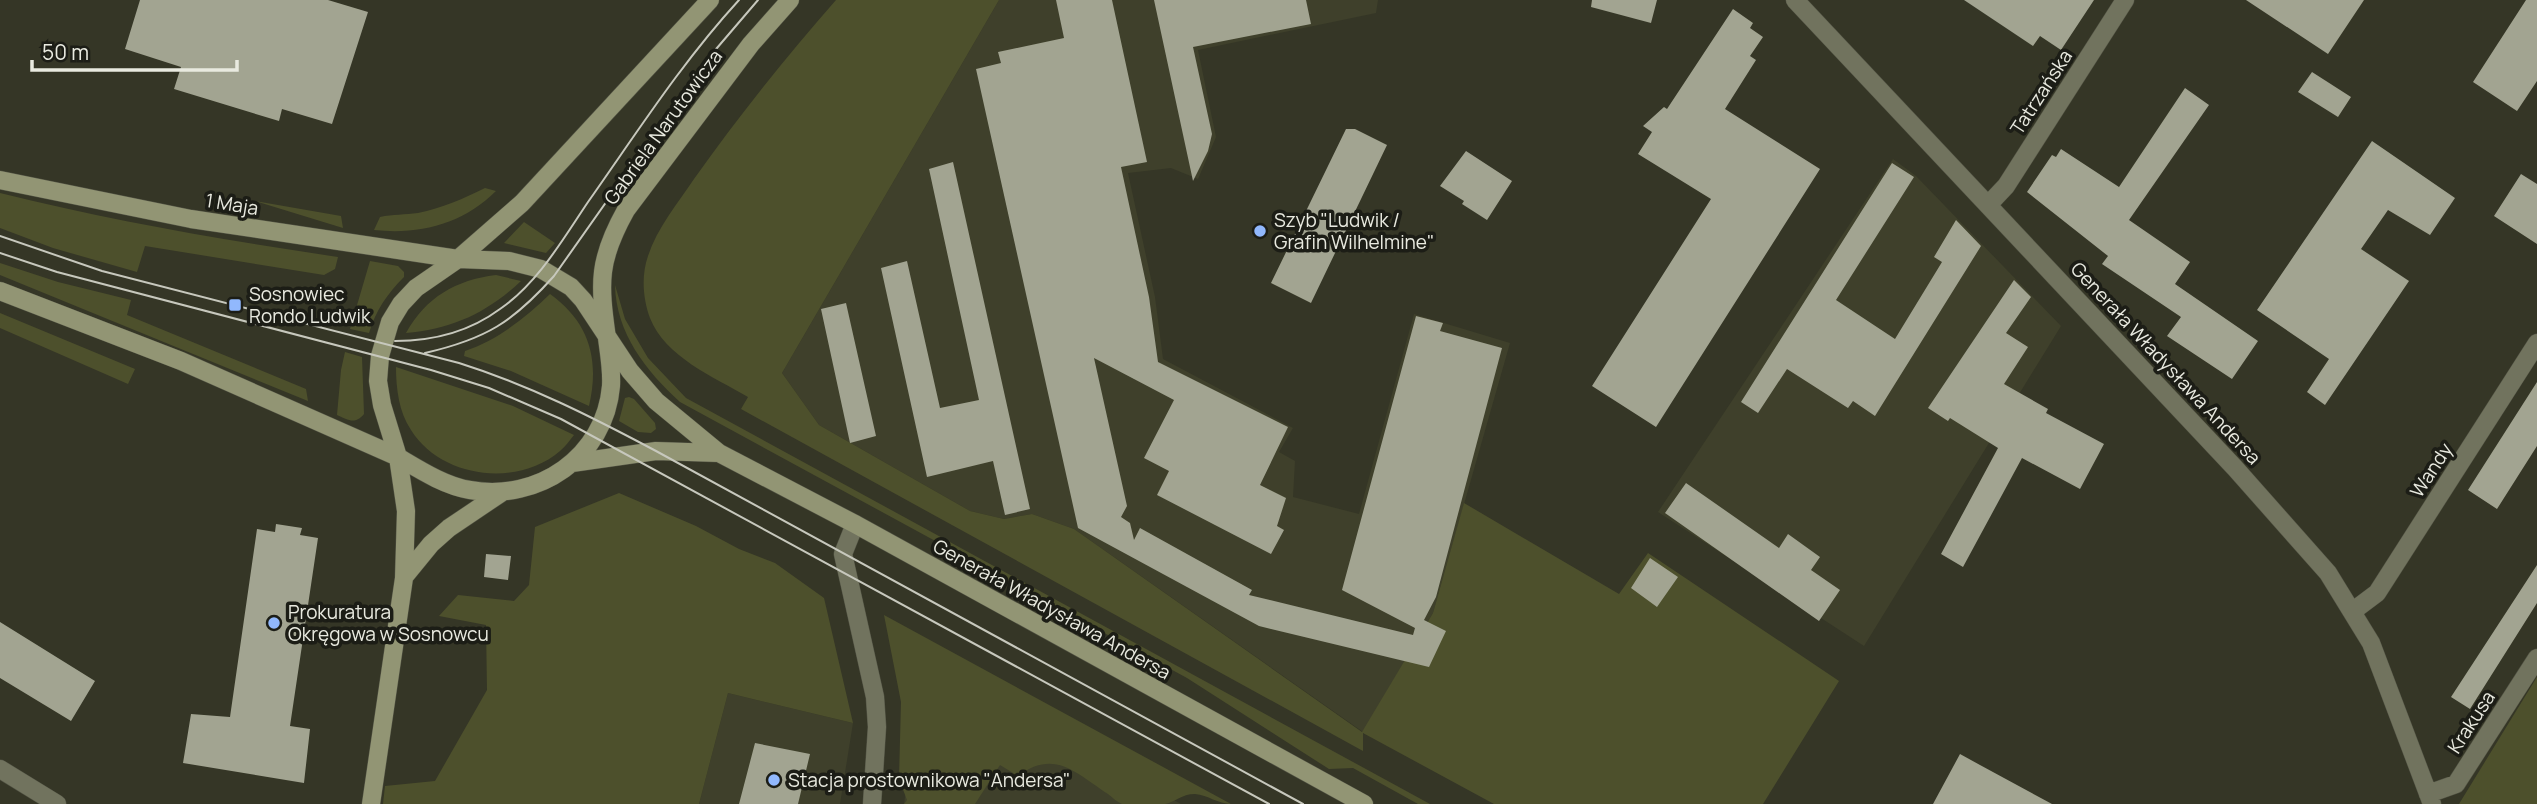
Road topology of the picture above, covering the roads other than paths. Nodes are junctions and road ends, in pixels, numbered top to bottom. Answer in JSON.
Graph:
{"nodes":[{"id":1,"x":710,"y":0,"type":"edge"},
{"id":2,"x":790,"y":0,"type":"edge"},
{"id":3,"x":1795,"y":0,"type":"edge"},
{"id":4,"x":2125,"y":0,"type":"edge"},
{"id":5,"x":0,"y":180,"type":"edge"},
{"id":6,"x":1989,"y":204,"type":"junction"},
{"id":7,"x":458,"y":259,"type":"junction"},
{"id":8,"x":0,"y":291,"type":"edge"},
{"id":9,"x":606,"y":336,"type":"junction"},
{"id":10,"x":2537,"y":344,"type":"edge"},
{"id":11,"x":719,"y":453,"type":"junction"},
{"id":12,"x":398,"y":457,"type":"junction"},
{"id":13,"x":572,"y":463,"type":"junction"},
{"id":14,"x":500,"y":493,"type":"junction"},
{"id":15,"x":855,"y":524,"type":"junction"},
{"id":16,"x":404,"y":578,"type":"junction"},
{"id":17,"x":2353,"y":611,"type":"junction"},
{"id":18,"x":2537,"y":658,"type":"edge"},
{"id":19,"x":0,"y":769,"type":"edge"},
{"id":20,"x":2430,"y":799,"type":"edge"},
{"id":21,"x":57,"y":804,"type":"edge"},
{"id":22,"x":371,"y":804,"type":"edge"},
{"id":23,"x":872,"y":804,"type":"edge"},
{"id":24,"x":1364,"y":804,"type":"edge"}],
"edges":[{"from":1,"to":7,"type":"main road"},
{"from":2,"to":9,"type":"main road","name":"Gabriela Narutowicza"},
{"from":3,"to":6,"type":"street","name":"Generała Władysława Andersa"},
{"from":4,"to":6,"type":"street","name":"Tatrzańska"},
{"from":5,"to":7,"type":"main road","name":"1 Maja"},
{"from":6,"to":17,"type":"street","name":"Generała Władysława Andersa"},
{"from":7,"to":9,"type":"main road"},
{"from":7,"to":12,"type":"main road"},
{"from":8,"to":12,"type":"main road"},
{"from":9,"to":11,"type":"main road","name":"Generała Władysława Andersa"},
{"from":9,"to":13,"type":"main road"},
{"from":10,"to":17,"type":"street","name":"Wandy"},
{"from":11,"to":13,"type":"main road","name":"Generała Władysława Andersa"},
{"from":11,"to":15,"type":"main road","name":"Generała Władysława Andersa"},
{"from":12,"to":14,"type":"main road"},
{"from":12,"to":16,"type":"main road"},
{"from":13,"to":14,"type":"main road"},
{"from":14,"to":16,"type":"main road"},
{"from":15,"to":23,"type":"street"},
{"from":15,"to":24,"type":"main road","name":"Generała Władysława Andersa"},
{"from":16,"to":22,"type":"main road"},
{"from":17,"to":20,"type":"street","name":"Generała Władysława Andersa"},
{"from":18,"to":20,"type":"street","name":"Krakusa"},
{"from":19,"to":21,"type":"street"}]}
